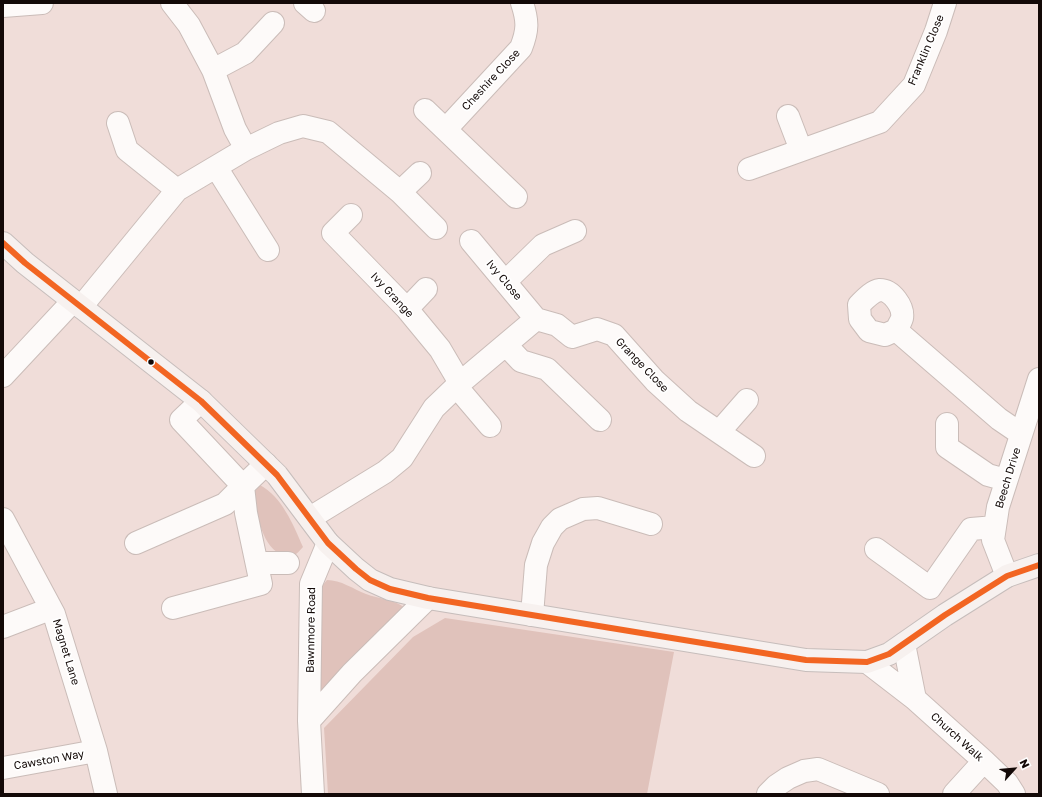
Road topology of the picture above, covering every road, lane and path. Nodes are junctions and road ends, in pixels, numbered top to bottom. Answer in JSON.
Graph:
{"nodes":[{"id":1,"x":42,"y":3,"type":"edge"},
{"id":2,"x":172,"y":3,"type":"edge"},
{"id":3,"x":522,"y":3,"type":"edge"},
{"id":4,"x":944,"y":3,"type":"edge"},
{"id":5,"x":3,"y":6,"type":"edge"},
{"id":6,"x":273,"y":23,"type":"dead end"},
{"id":7,"x":213,"y":70,"type":"junction"},
{"id":8,"x":425,"y":110,"type":"dead end"},
{"id":9,"x":788,"y":116,"type":"dead end"},
{"id":10,"x":118,"y":123,"type":"dead end"},
{"id":11,"x":446,"y":129,"type":"junction"},
{"id":12,"x":246,"y":149,"type":"junction"},
{"id":13,"x":801,"y":150,"type":"junction"},
{"id":14,"x":216,"y":167,"type":"junction"},
{"id":15,"x":750,"y":169,"type":"dead end"},
{"id":16,"x":420,"y":173,"type":"dead end"},
{"id":17,"x":177,"y":190,"type":"junction"},
{"id":18,"x":400,"y":192,"type":"junction"},
{"id":19,"x":516,"y":197,"type":"dead end"},
{"id":20,"x":351,"y":215,"type":"dead end"},
{"id":21,"x":436,"y":228,"type":"dead end"},
{"id":22,"x":575,"y":231,"type":"dead end"},
{"id":23,"x":471,"y":241,"type":"dead end"},
{"id":24,"x":3,"y":243,"type":"edge"},
{"id":25,"x":268,"y":250,"type":"dead end"},
{"id":26,"x":506,"y":282,"type":"junction"},
{"id":27,"x":426,"y":289,"type":"dead end"},
{"id":28,"x":77,"y":304,"type":"junction"},
{"id":29,"x":406,"y":309,"type":"junction"},
{"id":30,"x":536,"y":319,"type":"junction"},
{"id":31,"x":896,"y":330,"type":"dead end"},
{"id":32,"x":506,"y":345,"type":"junction"},
{"id":33,"x":3,"y":376,"type":"edge"},
{"id":34,"x":1039,"y":379,"type":"edge"},
{"id":35,"x":458,"y":385,"type":"junction"},
{"id":36,"x":747,"y":400,"type":"dead end"},
{"id":37,"x":201,"y":401,"type":"junction"},
{"id":38,"x":600,"y":420,"type":"dead end"},
{"id":39,"x":947,"y":424,"type":"dead end"},
{"id":40,"x":490,"y":426,"type":"dead end"},
{"id":41,"x":719,"y":432,"type":"junction"},
{"id":42,"x":1021,"y":434,"type":"junction"},
{"id":43,"x":754,"y":456,"type":"dead end"},
{"id":44,"x":266,"y":464,"type":"junction"},
{"id":45,"x":1006,"y":480,"type":"junction"},
{"id":46,"x":243,"y":486,"type":"junction"},
{"id":47,"x":310,"y":518,"type":"junction"},
{"id":48,"x":3,"y":519,"type":"edge"},
{"id":49,"x":651,"y":524,"type":"dead end"},
{"id":50,"x":995,"y":526,"type":"junction"},
{"id":51,"x":136,"y":543,"type":"dead end"},
{"id":52,"x":328,"y":543,"type":"junction"},
{"id":53,"x":876,"y":549,"type":"dead end"},
{"id":54,"x":257,"y":563,"type":"junction"},
{"id":55,"x":288,"y":563,"type":"dead end"},
{"id":56,"x":1039,"y":565,"type":"edge"},
{"id":57,"x":1007,"y":576,"type":"junction"},
{"id":58,"x":428,"y":598,"type":"junction"},
{"id":59,"x":173,"y":608,"type":"dead end"},
{"id":60,"x":50,"y":609,"type":"junction"},
{"id":61,"x":532,"y":615,"type":"junction"},
{"id":62,"x":3,"y":627,"type":"edge"},
{"id":63,"x":904,"y":644,"type":"junction"},
{"id":64,"x":867,"y":662,"type":"junction"},
{"id":65,"x":915,"y":699,"type":"junction"},
{"id":66,"x":310,"y":721,"type":"junction"},
{"id":67,"x":96,"y":752,"type":"junction"},
{"id":68,"x":984,"y":761,"type":"junction"},
{"id":69,"x":3,"y":768,"type":"edge"},
{"id":70,"x":106,"y":794,"type":"edge"},
{"id":71,"x":313,"y":794,"type":"edge"},
{"id":72,"x":768,"y":794,"type":"edge"},
{"id":73,"x":878,"y":794,"type":"edge"},
{"id":74,"x":954,"y":794,"type":"edge"},
{"id":75,"x":1014,"y":794,"type":"edge"}],
"edges":[{"from":1,"to":5,"type":"street"},
{"from":2,"to":7,"type":"street"},
{"from":3,"to":11,"type":"street","name":"Cheshire Close"},
{"from":4,"to":13,"type":"street","name":"Franklin Close"},
{"from":6,"to":7,"type":"street"},
{"from":7,"to":12,"type":"street"},
{"from":8,"to":11,"type":"street"},
{"from":9,"to":13,"type":"street"},
{"from":10,"to":17,"type":"street"},
{"from":11,"to":19,"type":"street"},
{"from":12,"to":14,"type":"street"},
{"from":12,"to":18,"type":"street"},
{"from":13,"to":15,"type":"street","name":"Franklin Close"},
{"from":14,"to":17,"type":"street"},
{"from":14,"to":25,"type":"street"},
{"from":16,"to":18,"type":"street"},
{"from":17,"to":28,"type":"street"},
{"from":18,"to":21,"type":"street"},
{"from":20,"to":29,"type":"street","name":"Ivy Grange"},
{"from":22,"to":26,"type":"street"},
{"from":23,"to":26,"type":"street","name":"Ivy Close"},
{"from":24,"to":28,"type":"main road"},
{"from":26,"to":30,"type":"street","name":"Ivy Close"},
{"from":27,"to":29,"type":"street"},
{"from":28,"to":33,"type":"street"},
{"from":28,"to":37,"type":"main road"},
{"from":29,"to":35,"type":"street","name":"Ivy Grange"},
{"from":30,"to":32,"type":"street"},
{"from":30,"to":41,"type":"street","name":"Grange Close"},
{"from":31,"to":42,"type":"street"},
{"from":32,"to":35,"type":"street"},
{"from":32,"to":38,"type":"street"},
{"from":34,"to":42,"type":"street","name":"Beech Drive"},
{"from":35,"to":40,"type":"street","name":"Ivy Grange"},
{"from":35,"to":47,"type":"street"},
{"from":36,"to":41,"type":"street"},
{"from":37,"to":44,"type":"main road"},
{"from":37,"to":46,"type":"street"},
{"from":39,"to":45,"type":"street"},
{"from":41,"to":43,"type":"street","name":"Grange Close"},
{"from":42,"to":45,"type":"street","name":"Beech Drive"},
{"from":44,"to":46,"type":"street"},
{"from":44,"to":47,"type":"main road"},
{"from":45,"to":50,"type":"street","name":"Beech Drive"},
{"from":46,"to":51,"type":"street"},
{"from":46,"to":54,"type":"street"},
{"from":47,"to":52,"type":"main road"},
{"from":48,"to":60,"type":"street","name":"Magnet Lane"},
{"from":49,"to":61,"type":"street"},
{"from":50,"to":53,"type":"street"},
{"from":50,"to":57,"type":"street","name":"Beech Drive"},
{"from":52,"to":58,"type":"main road"},
{"from":52,"to":66,"type":"street","name":"Bawnmore Road"},
{"from":54,"to":55,"type":"street"},
{"from":54,"to":59,"type":"street"},
{"from":56,"to":57,"type":"main road"},
{"from":57,"to":63,"type":"main road"},
{"from":58,"to":61,"type":"main road"},
{"from":58,"to":66,"type":"street"},
{"from":60,"to":62,"type":"street"},
{"from":60,"to":67,"type":"street","name":"Magnet Lane"},
{"from":61,"to":64,"type":"main road"},
{"from":63,"to":64,"type":"main road"},
{"from":63,"to":65,"type":"street"},
{"from":64,"to":65,"type":"street","name":"Church Walk"},
{"from":65,"to":68,"type":"street","name":"Church Walk"},
{"from":66,"to":71,"type":"street","name":"Bawnmore Road"},
{"from":67,"to":69,"type":"street","name":"Cawston Way"},
{"from":67,"to":70,"type":"street","name":"Magnet Lane"},
{"from":68,"to":74,"type":"street"},
{"from":68,"to":75,"type":"street","name":"Church Walk"},
{"from":72,"to":73,"type":"street"}]}
